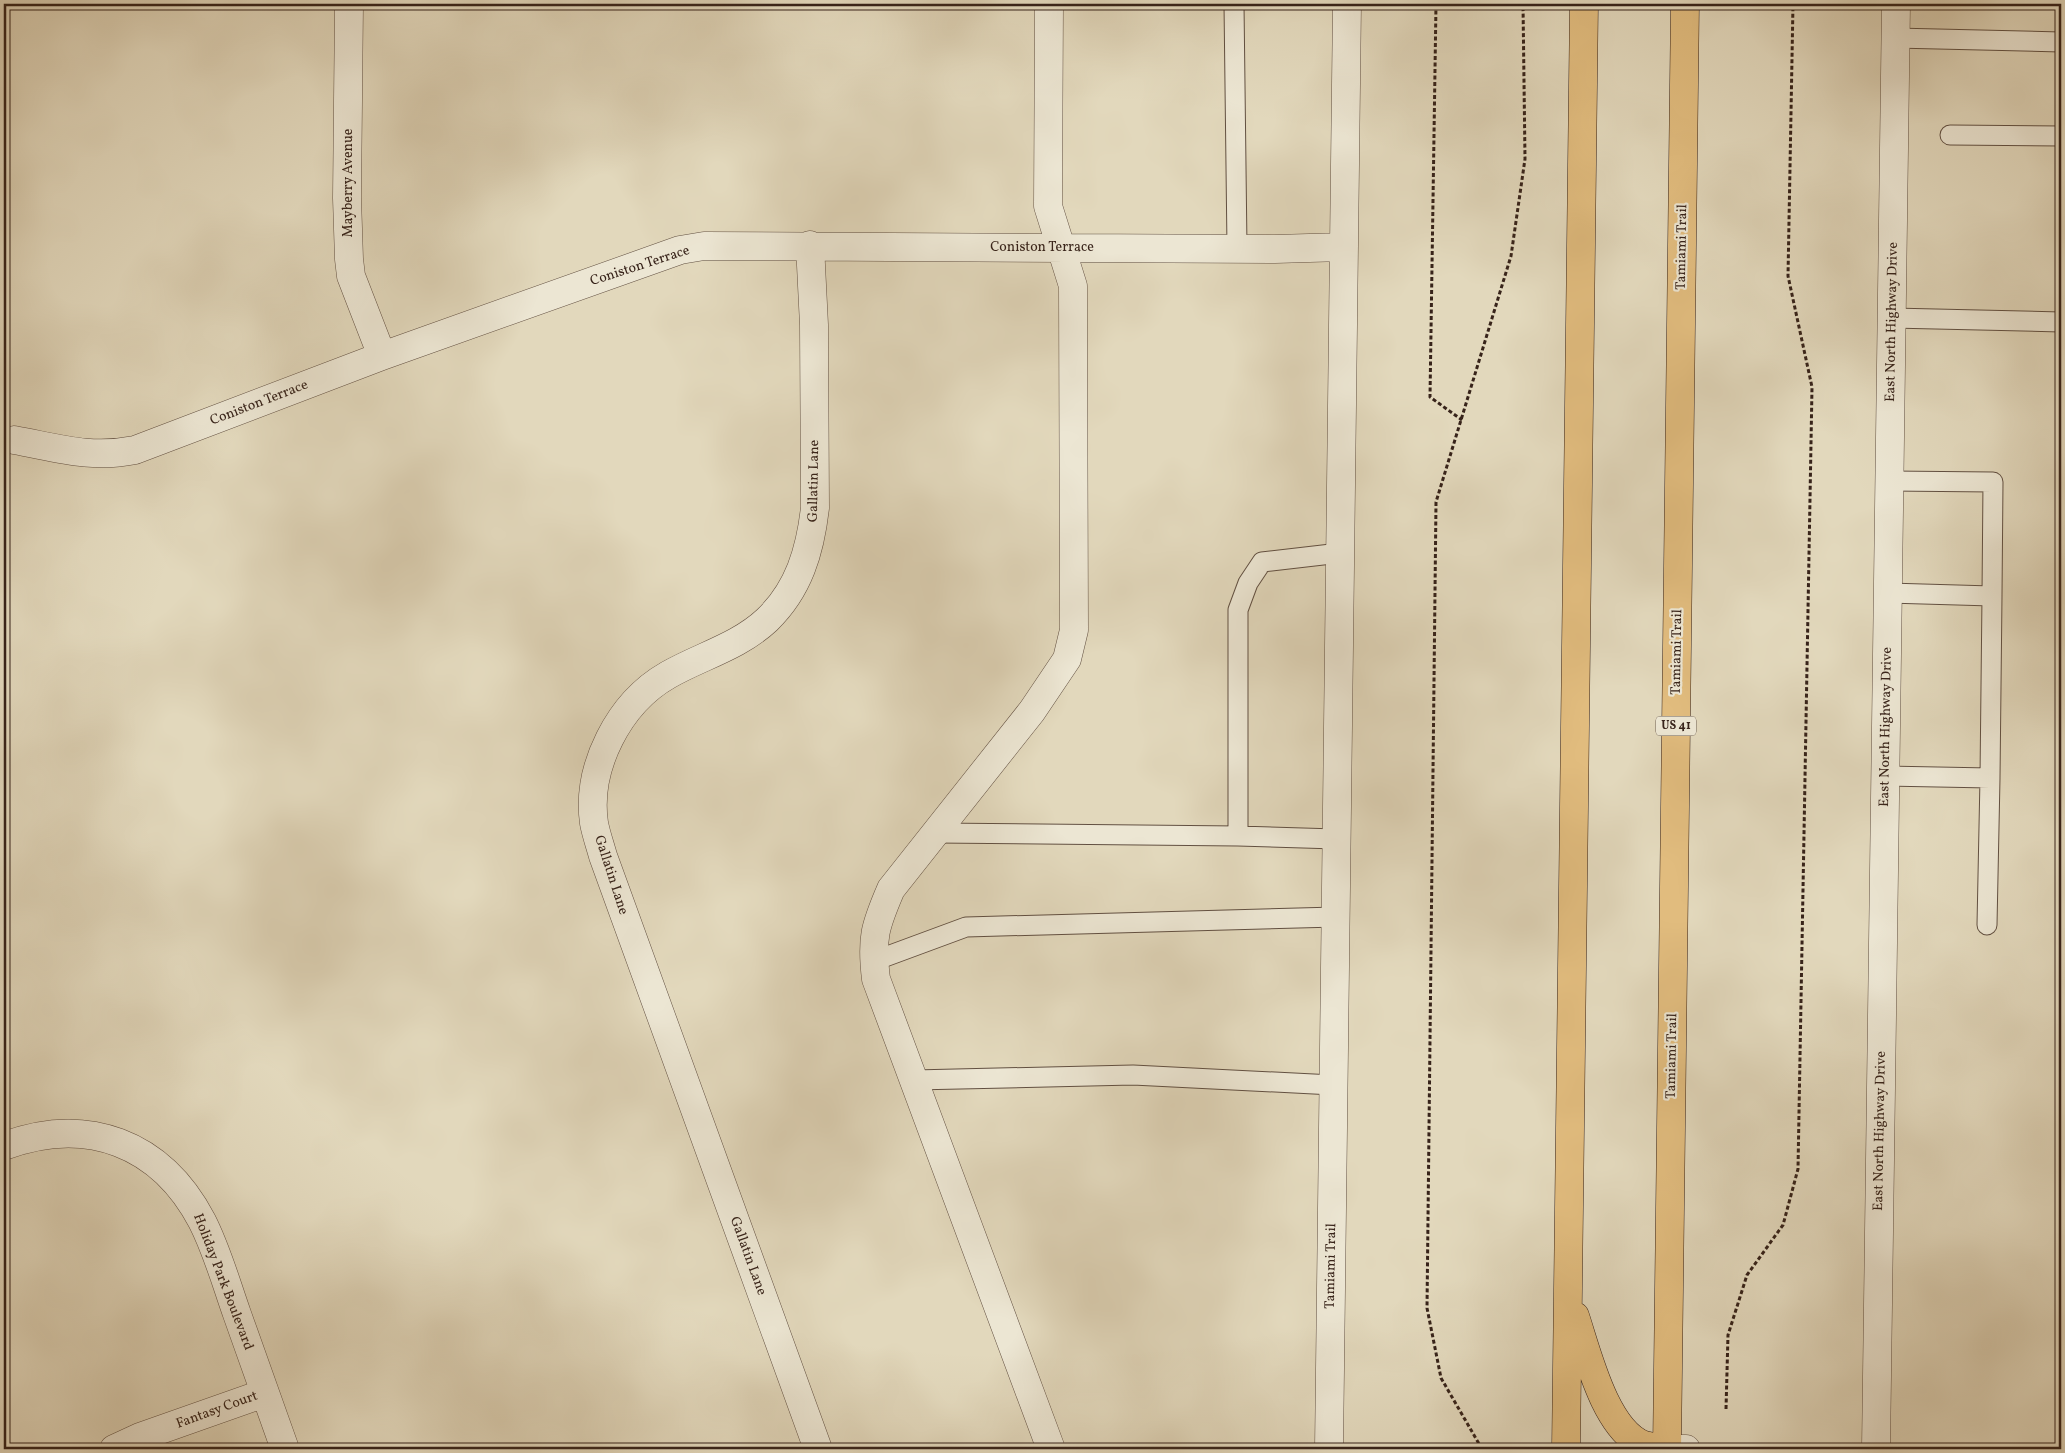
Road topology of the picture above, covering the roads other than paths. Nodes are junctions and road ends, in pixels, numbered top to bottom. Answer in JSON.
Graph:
{"nodes":[{"id":1,"x":349,"y":4,"type":"edge"},
{"id":2,"x":1049,"y":4,"type":"edge"},
{"id":3,"x":1234,"y":4,"type":"edge"},
{"id":4,"x":1347,"y":4,"type":"edge"},
{"id":5,"x":1584,"y":4,"type":"edge"},
{"id":6,"x":1685,"y":4,"type":"edge"},
{"id":7,"x":1896,"y":4,"type":"edge"},
{"id":8,"x":1895,"y":38,"type":"junction"},
{"id":9,"x":2061,"y":42,"type":"edge"},
{"id":10,"x":1950,"y":135,"type":"dead end"},
{"id":11,"x":2061,"y":136,"type":"edge"},
{"id":12,"x":810,"y":246,"type":"junction"},
{"id":13,"x":1344,"y":247,"type":"junction"},
{"id":14,"x":1062,"y":248,"type":"junction"},
{"id":15,"x":1237,"y":248,"type":"junction"},
{"id":16,"x":1892,"y":318,"type":"junction"},
{"id":17,"x":2061,"y":322,"type":"edge"},
{"id":18,"x":382,"y":356,"type":"junction"},
{"id":19,"x":7,"y":440,"type":"edge"},
{"id":20,"x":1890,"y":481,"type":"junction"},
{"id":21,"x":1340,"y":553,"type":"junction"},
{"id":22,"x":1888,"y":593,"type":"junction"},
{"id":23,"x":1992,"y":596,"type":"junction"},
{"id":24,"x":1885,"y":776,"type":"junction"},
{"id":25,"x":1990,"y":778,"type":"junction"},
{"id":26,"x":935,"y":833,"type":"junction"},
{"id":27,"x":1238,"y":836,"type":"junction"},
{"id":28,"x":1336,"y":839,"type":"junction"},
{"id":29,"x":1336,"y":916,"type":"junction"},
{"id":30,"x":1987,"y":925,"type":"dead end"},
{"id":31,"x":874,"y":961,"type":"junction"},
{"id":32,"x":914,"y":1080,"type":"junction"},
{"id":33,"x":1333,"y":1085,"type":"junction"},
{"id":34,"x":4,"y":1146,"type":"edge"},
{"id":35,"x":1568,"y":1293,"type":"junction"},
{"id":36,"x":265,"y":1393,"type":"junction"},
{"id":37,"x":114,"y":1449,"type":"edge"},
{"id":38,"x":286,"y":1449,"type":"edge"},
{"id":39,"x":818,"y":1449,"type":"edge"},
{"id":40,"x":1051,"y":1449,"type":"edge"},
{"id":41,"x":1329,"y":1449,"type":"edge"},
{"id":42,"x":1566,"y":1449,"type":"edge"},
{"id":43,"x":1667,"y":1449,"type":"edge"},
{"id":44,"x":1686,"y":1449,"type":"edge"},
{"id":45,"x":1876,"y":1449,"type":"edge"}],
"edges":[{"from":1,"to":18,"type":"street","name":"Mayberry Avenue"},
{"from":2,"to":14,"type":"street"},
{"from":3,"to":15,"type":"lane"},
{"from":4,"to":13,"type":"street","name":"Tamiami Trail"},
{"from":5,"to":35,"type":"main road"},
{"from":6,"to":43,"type":"main road","name":"Tamiami Trail","number":"US 41"},
{"from":7,"to":8,"type":"street","name":"East North Highway Drive"},
{"from":8,"to":9,"type":"lane"},
{"from":8,"to":16,"type":"street","name":"East North Highway Drive"},
{"from":10,"to":11,"type":"lane"},
{"from":12,"to":14,"type":"street","name":"Coniston Terrace"},
{"from":12,"to":18,"type":"street","name":"Coniston Terrace"},
{"from":12,"to":39,"type":"street","name":"Gallatin Lane"},
{"from":13,"to":15,"type":"street","name":"Coniston Terrace"},
{"from":13,"to":21,"type":"street","name":"Tamiami Trail"},
{"from":14,"to":15,"type":"street","name":"Coniston Terrace"},
{"from":14,"to":26,"type":"street"},
{"from":16,"to":17,"type":"lane"},
{"from":16,"to":20,"type":"street","name":"East North Highway Drive"},
{"from":18,"to":19,"type":"street","name":"Coniston Terrace"},
{"from":20,"to":22,"type":"street","name":"East North Highway Drive"},
{"from":20,"to":23,"type":"lane"},
{"from":21,"to":27,"type":"lane"},
{"from":21,"to":28,"type":"street","name":"Tamiami Trail"},
{"from":22,"to":23,"type":"lane"},
{"from":22,"to":24,"type":"street","name":"East North Highway Drive"},
{"from":23,"to":25,"type":"lane"},
{"from":24,"to":25,"type":"lane"},
{"from":24,"to":45,"type":"street","name":"East North Highway Drive"},
{"from":25,"to":30,"type":"lane"},
{"from":26,"to":27,"type":"lane"},
{"from":26,"to":31,"type":"street"},
{"from":27,"to":28,"type":"lane"},
{"from":28,"to":29,"type":"street","name":"Tamiami Trail"},
{"from":29,"to":31,"type":"lane"},
{"from":29,"to":33,"type":"street","name":"Tamiami Trail"},
{"from":31,"to":32,"type":"street"},
{"from":32,"to":33,"type":"lane"},
{"from":32,"to":40,"type":"street"},
{"from":33,"to":41,"type":"street","name":"Tamiami Trail"},
{"from":34,"to":36,"type":"street","name":"Holiday Park Boulevard"},
{"from":35,"to":42,"type":"main road"},
{"from":35,"to":43,"type":"main road"},
{"from":36,"to":37,"type":"street","name":"Fantasy Court"},
{"from":36,"to":38,"type":"street","name":"Holiday Park Boulevard"},
{"from":43,"to":44,"type":"street"}]}
